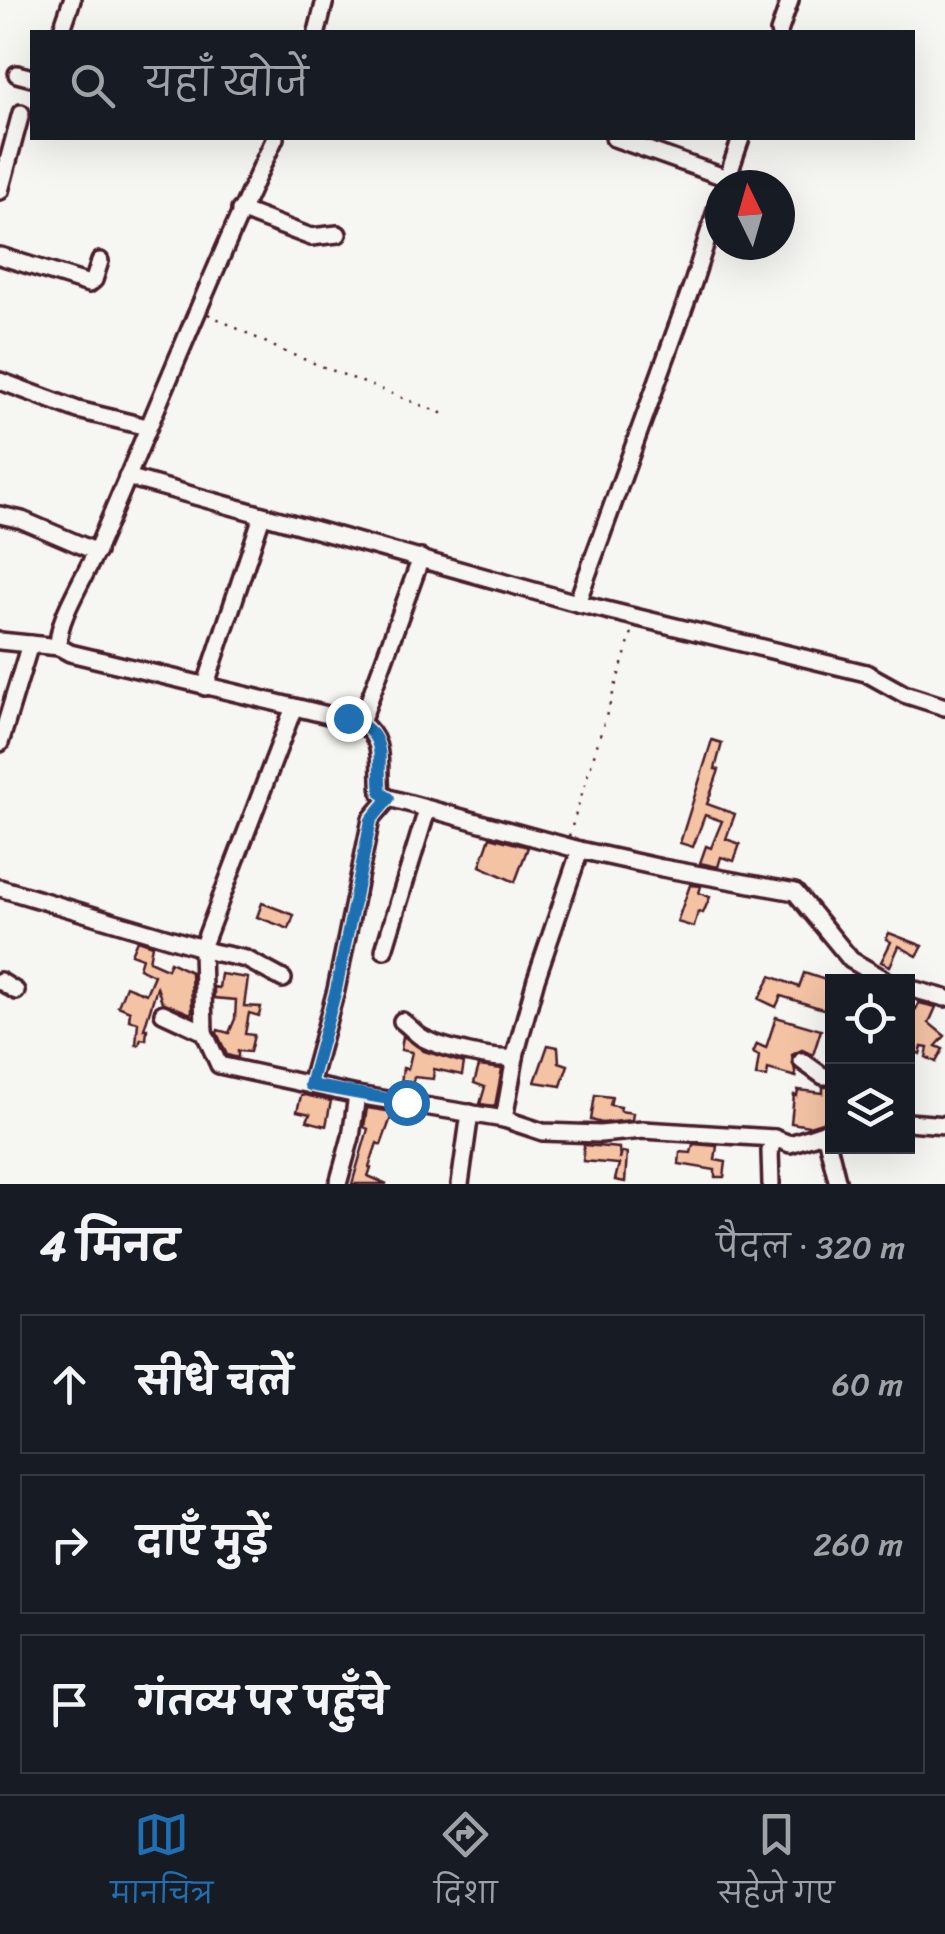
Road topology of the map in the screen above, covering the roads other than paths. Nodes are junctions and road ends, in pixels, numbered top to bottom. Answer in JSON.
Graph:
{"nodes":[{"id":1,"x":72,"y":0,"type":"edge"},
{"id":2,"x":325,"y":0,"type":"edge"},
{"id":3,"x":790,"y":0,"type":"edge"},
{"id":4,"x":62,"y":30,"type":"edge"},
{"id":5,"x":318,"y":30,"type":"edge"},
{"id":6,"x":780,"y":30,"type":"edge"},
{"id":7,"x":21,"y":113,"type":"dead end"},
{"id":8,"x":274,"y":140,"type":"edge"},
{"id":9,"x":619,"y":140,"type":"edge"},
{"id":10,"x":741,"y":140,"type":"edge"},
{"id":11,"x":6,"y":142,"type":"edge"},
{"id":12,"x":730,"y":170,"type":"edge"},
{"id":13,"x":705,"y":173,"type":"edge"},
{"id":14,"x":0,"y":191,"type":"edge"},
{"id":15,"x":240,"y":210,"type":"junction"},
{"id":16,"x":338,"y":234,"type":"dead end"},
{"id":17,"x":705,"y":245,"type":"edge"},
{"id":18,"x":0,"y":256,"type":"edge"},
{"id":19,"x":100,"y":261,"type":"dead end"},
{"id":20,"x":0,"y":381,"type":"edge"},
{"id":21,"x":146,"y":428,"type":"junction"},
{"id":22,"x":128,"y":477,"type":"junction"},
{"id":23,"x":0,"y":515,"type":"edge"},
{"id":24,"x":262,"y":516,"type":"junction"},
{"id":25,"x":96,"y":552,"type":"junction"},
{"id":26,"x":422,"y":558,"type":"junction"},
{"id":27,"x":577,"y":603,"type":"junction"},
{"id":28,"x":0,"y":641,"type":"edge"},
{"id":29,"x":30,"y":644,"type":"junction"},
{"id":30,"x":59,"y":647,"type":"junction"},
{"id":31,"x":205,"y":687,"type":"junction"},
{"id":32,"x":294,"y":707,"type":"junction"},
{"id":33,"x":945,"y":707,"type":"edge"},
{"id":34,"x":361,"y":723,"type":"junction"},
{"id":35,"x":0,"y":743,"type":"edge"},
{"id":36,"x":389,"y":798,"type":"junction"},
{"id":37,"x":426,"y":810,"type":"junction"},
{"id":38,"x":574,"y":847,"type":"junction"},
{"id":39,"x":0,"y":888,"type":"edge"},
{"id":40,"x":203,"y":949,"type":"junction"},
{"id":41,"x":384,"y":950,"type":"dead end"},
{"id":42,"x":876,"y":974,"type":"edge"},
{"id":43,"x":283,"y":979,"type":"dead end"},
{"id":44,"x":0,"y":981,"type":"edge"},
{"id":45,"x":915,"y":990,"type":"edge"},
{"id":46,"x":16,"y":992,"type":"dead end"},
{"id":47,"x":945,"y":998,"type":"edge"},
{"id":48,"x":163,"y":1013,"type":"dead end"},
{"id":49,"x":402,"y":1021,"type":"dead end"},
{"id":50,"x":204,"y":1032,"type":"junction"},
{"id":51,"x":515,"y":1057,"type":"junction"},
{"id":52,"x":802,"y":1061,"type":"dead end"},
{"id":53,"x":825,"y":1076,"type":"edge"},
{"id":54,"x":310,"y":1085,"type":"junction"},
{"id":55,"x":357,"y":1094,"type":"junction"},
{"id":56,"x":470,"y":1113,"type":"junction"},
{"id":57,"x":504,"y":1119,"type":"junction"},
{"id":58,"x":915,"y":1123,"type":"edge"},
{"id":59,"x":945,"y":1125,"type":"edge"},
{"id":60,"x":825,"y":1132,"type":"edge"},
{"id":61,"x":774,"y":1138,"type":"junction"},
{"id":62,"x":833,"y":1154,"type":"edge"},
{"id":63,"x":338,"y":1184,"type":"edge"},
{"id":64,"x":460,"y":1184,"type":"edge"},
{"id":65,"x":771,"y":1184,"type":"edge"},
{"id":66,"x":838,"y":1184,"type":"edge"}],
"edges":[{"from":1,"to":4,"type":"street"},
{"from":2,"to":5,"type":"street"},
{"from":3,"to":6,"type":"street"},
{"from":7,"to":11,"type":"street"},
{"from":8,"to":15,"type":"street"},
{"from":9,"to":13,"type":"street"},
{"from":10,"to":12,"type":"street"},
{"from":11,"to":14,"type":"street"},
{"from":15,"to":16,"type":"street"},
{"from":15,"to":21,"type":"street"},
{"from":17,"to":27,"type":"street"},
{"from":18,"to":19,"type":"street"},
{"from":20,"to":21,"type":"street"},
{"from":21,"to":22,"type":"street"},
{"from":22,"to":24,"type":"street"},
{"from":22,"to":25,"type":"street"},
{"from":23,"to":25,"type":"street"},
{"from":24,"to":26,"type":"street"},
{"from":24,"to":31,"type":"street"},
{"from":25,"to":30,"type":"street"},
{"from":26,"to":27,"type":"street"},
{"from":26,"to":34,"type":"street"},
{"from":27,"to":33,"type":"street"},
{"from":28,"to":29,"type":"street"},
{"from":29,"to":30,"type":"street"},
{"from":29,"to":35,"type":"street"},
{"from":30,"to":31,"type":"street"},
{"from":31,"to":32,"type":"street"},
{"from":32,"to":34,"type":"street"},
{"from":32,"to":40,"type":"street"},
{"from":34,"to":36,"type":"street"},
{"from":36,"to":37,"type":"street"},
{"from":36,"to":54,"type":"street"},
{"from":37,"to":38,"type":"street"},
{"from":37,"to":41,"type":"street"},
{"from":38,"to":42,"type":"street"},
{"from":38,"to":51,"type":"street"},
{"from":39,"to":40,"type":"street"},
{"from":40,"to":43,"type":"street"},
{"from":40,"to":50,"type":"street"},
{"from":44,"to":46,"type":"street"},
{"from":45,"to":47,"type":"street"},
{"from":48,"to":50,"type":"street"},
{"from":49,"to":51,"type":"street"},
{"from":50,"to":54,"type":"street"},
{"from":51,"to":57,"type":"street"},
{"from":52,"to":53,"type":"street"},
{"from":54,"to":55,"type":"street"},
{"from":55,"to":56,"type":"street"},
{"from":55,"to":63,"type":"street"},
{"from":56,"to":57,"type":"street"},
{"from":56,"to":64,"type":"street"},
{"from":57,"to":61,"type":"street"},
{"from":58,"to":59,"type":"street"},
{"from":60,"to":61,"type":"street"},
{"from":61,"to":65,"type":"street"},
{"from":62,"to":66,"type":"street"}]}
